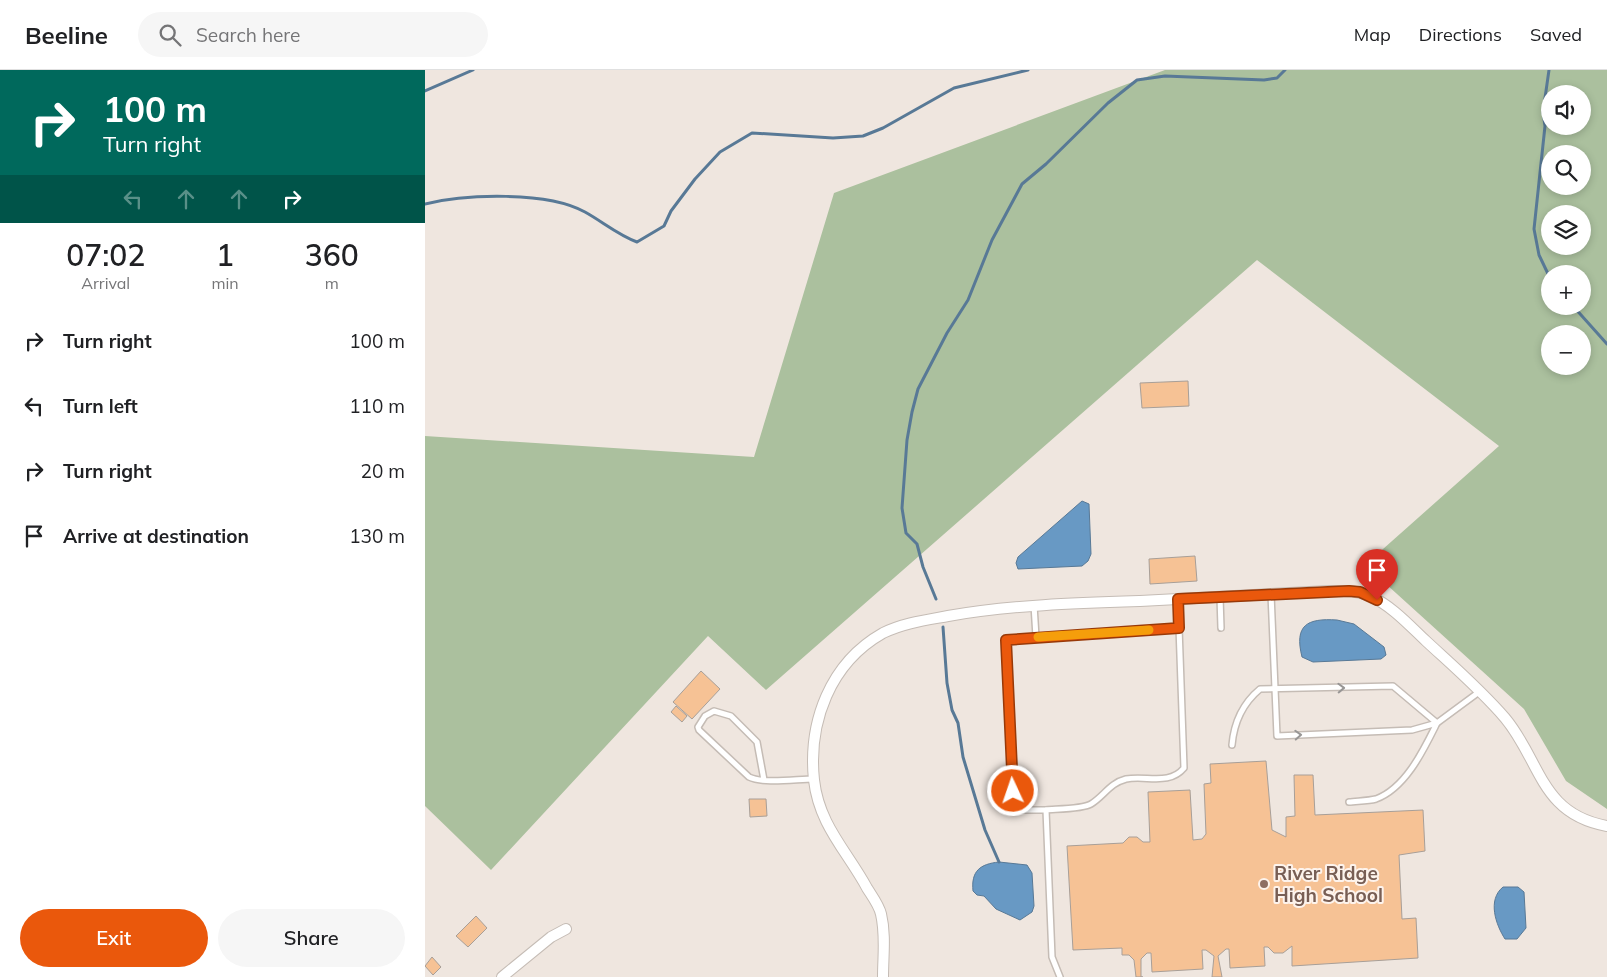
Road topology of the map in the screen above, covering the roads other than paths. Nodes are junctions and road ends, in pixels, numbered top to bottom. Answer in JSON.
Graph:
{"nodes":[{"id":1,"x":1271,"y":594,"type":"junction"},
{"id":2,"x":1220,"y":596,"type":"junction"},
{"id":3,"x":1178,"y":599,"type":"junction"},
{"id":4,"x":1034,"y":605,"type":"junction"},
{"id":5,"x":1179,"y":628,"type":"junction"},
{"id":6,"x":1221,"y":628,"type":"dead end"},
{"id":7,"x":1036,"y":637,"type":"junction"},
{"id":8,"x":1275,"y":690,"type":"junction"},
{"id":9,"x":1479,"y":692,"type":"junction"},
{"id":10,"x":1437,"y":723,"type":"junction"},
{"id":11,"x":1232,"y":746,"type":"dead end"},
{"id":12,"x":814,"y":779,"type":"junction"},
{"id":13,"x":764,"y":780,"type":"junction"},
{"id":14,"x":1349,"y":802,"type":"dead end"},
{"id":15,"x":1045,"y":810,"type":"junction"},
{"id":16,"x":1607,"y":826,"type":"edge"},
{"id":17,"x":566,"y":929,"type":"dead end"},
{"id":18,"x":502,"y":977,"type":"edge"},
{"id":19,"x":883,"y":977,"type":"edge"},
{"id":20,"x":1060,"y":977,"type":"edge"}],
"edges":[{"from":1,"to":2,"type":"street"},
{"from":1,"to":8,"type":"lane"},
{"from":1,"to":9,"type":"street"},
{"from":2,"to":3,"type":"street"},
{"from":2,"to":6,"type":"lane"},
{"from":3,"to":4,"type":"street"},
{"from":3,"to":5,"type":"lane"},
{"from":4,"to":7,"type":"lane"},
{"from":4,"to":12,"type":"street"},
{"from":5,"to":7,"type":"lane"},
{"from":5,"to":15,"type":"lane"},
{"from":7,"to":15,"type":"lane"},
{"from":8,"to":10,"type":"lane","one_way":true},
{"from":8,"to":10,"type":"lane","one_way":true},
{"from":8,"to":11,"type":"lane"},
{"from":9,"to":10,"type":"lane"},
{"from":9,"to":16,"type":"street"},
{"from":10,"to":14,"type":"lane"},
{"from":12,"to":13,"type":"lane"},
{"from":12,"to":19,"type":"street"},
{"from":13,"to":13,"type":"lane"},
{"from":15,"to":20,"type":"lane"},
{"from":17,"to":18,"type":"street"}]}
